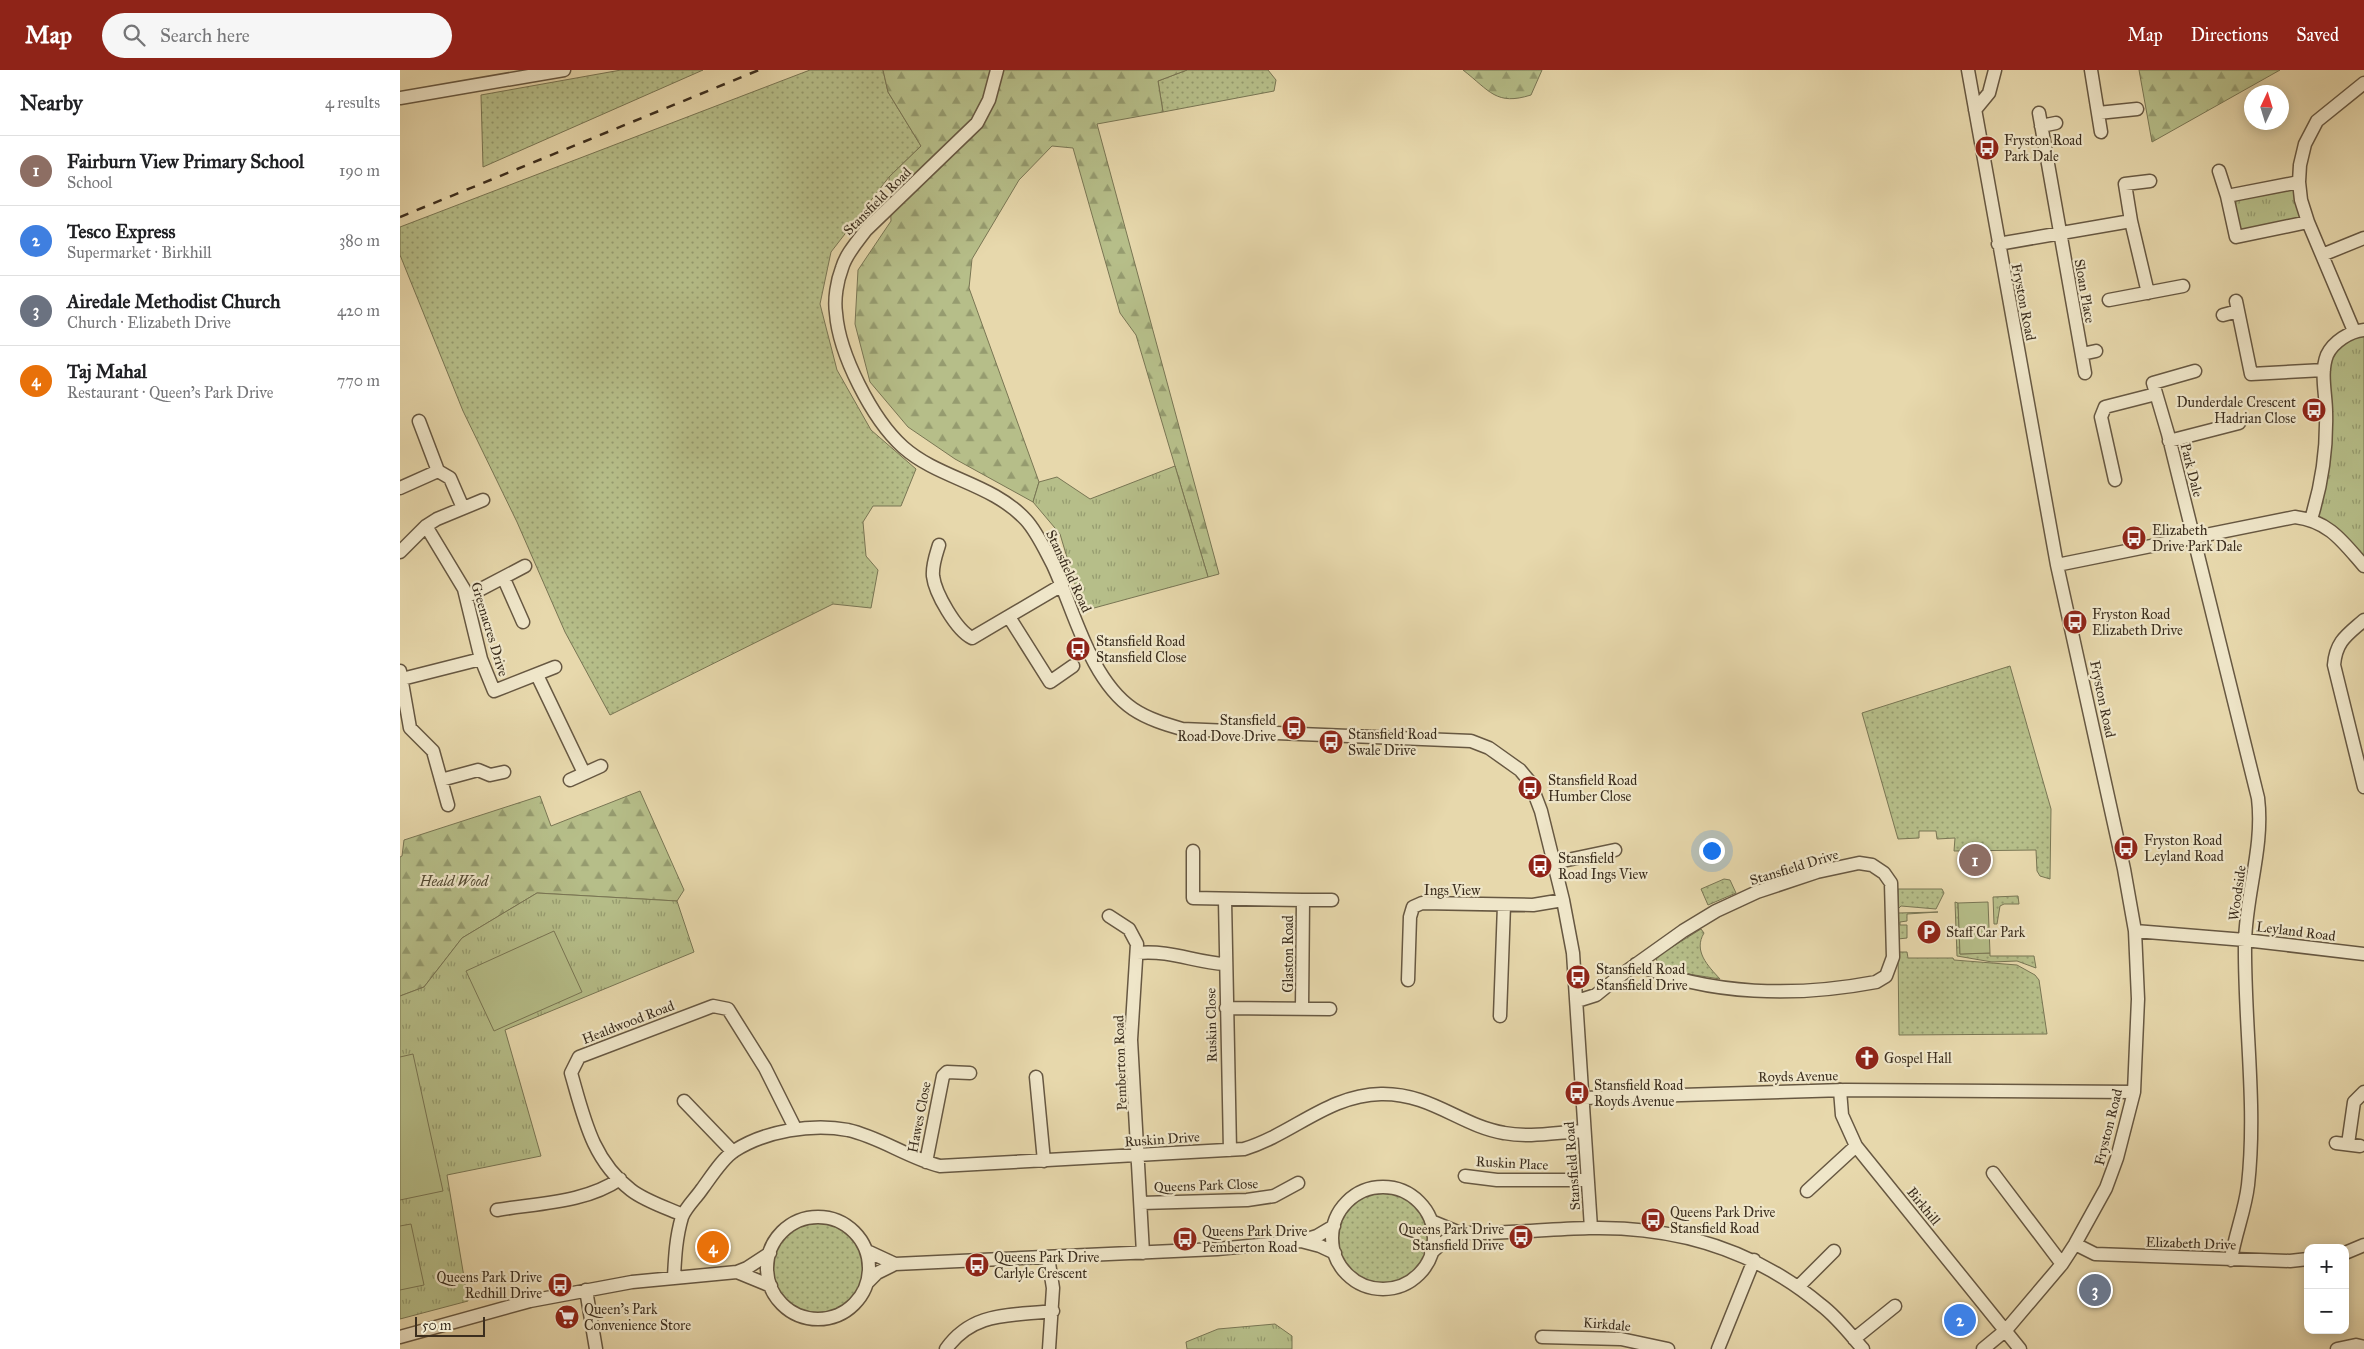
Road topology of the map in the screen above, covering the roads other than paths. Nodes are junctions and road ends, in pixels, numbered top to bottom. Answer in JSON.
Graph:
{"nodes":[{"id":1,"x":564,"y":70,"type":"edge"},
{"id":2,"x":997,"y":70,"type":"edge"},
{"id":3,"x":1968,"y":70,"type":"edge"},
{"id":4,"x":1995,"y":70,"type":"edge"},
{"id":5,"x":2091,"y":70,"type":"edge"},
{"id":6,"x":2364,"y":83,"type":"edge"},
{"id":7,"x":400,"y":98,"type":"edge"},
{"id":8,"x":2137,"y":109,"type":"dead end"},
{"id":9,"x":1975,"y":110,"type":"junction"},
{"id":10,"x":2098,"y":113,"type":"junction"},
{"id":11,"x":2056,"y":124,"type":"dead end"},
{"id":12,"x":2101,"y":132,"type":"dead end"},
{"id":13,"x":2219,"y":171,"type":"dead end"},
{"id":14,"x":2150,"y":181,"type":"dead end"},
{"id":15,"x":2299,"y":182,"type":"junction"},
{"id":16,"x":2227,"y":196,"type":"junction"},
{"id":17,"x":2131,"y":221,"type":"junction"},
{"id":18,"x":2308,"y":222,"type":"junction"},
{"id":19,"x":2060,"y":233,"type":"junction"},
{"id":20,"x":2364,"y":238,"type":"edge"},
{"id":21,"x":1998,"y":244,"type":"junction"},
{"id":22,"x":2322,"y":255,"type":"junction"},
{"id":23,"x":2183,"y":286,"type":"dead end"},
{"id":24,"x":2148,"y":292,"type":"junction"},
{"id":25,"x":2109,"y":300,"type":"dead end"},
{"id":26,"x":2222,"y":315,"type":"dead end"},
{"id":27,"x":2359,"y":331,"type":"edge"},
{"id":28,"x":2096,"y":351,"type":"dead end"},
{"id":29,"x":2082,"y":354,"type":"junction"},
{"id":30,"x":2324,"y":370,"type":"junction"},
{"id":31,"x":2196,"y":371,"type":"dead end"},
{"id":32,"x":2085,"y":373,"type":"dead end"},
{"id":33,"x":2154,"y":388,"type":"junction"},
{"id":34,"x":419,"y":421,"type":"dead end"},
{"id":35,"x":2239,"y":423,"type":"dead end"},
{"id":36,"x":2169,"y":441,"type":"junction"},
{"id":37,"x":438,"y":471,"type":"junction"},
{"id":38,"x":2115,"y":480,"type":"dead end"},
{"id":39,"x":400,"y":488,"type":"edge"},
{"id":40,"x":483,"y":500,"type":"dead end"},
{"id":41,"x":463,"y":508,"type":"junction"},
{"id":42,"x":2311,"y":519,"type":"junction"},
{"id":43,"x":426,"y":526,"type":"junction"},
{"id":44,"x":2192,"y":537,"type":"junction"},
{"id":45,"x":938,"y":545,"type":"dead end"},
{"id":46,"x":400,"y":552,"type":"edge"},
{"id":47,"x":2058,"y":565,"type":"junction"},
{"id":48,"x":525,"y":566,"type":"dead end"},
{"id":49,"x":2364,"y":566,"type":"edge"},
{"id":50,"x":504,"y":579,"type":"junction"},
{"id":51,"x":1062,"y":585,"type":"junction"},
{"id":52,"x":466,"y":597,"type":"junction"},
{"id":53,"x":1009,"y":617,"type":"junction"},
{"id":54,"x":2364,"y":620,"type":"edge"},
{"id":55,"x":523,"y":622,"type":"dead end"},
{"id":56,"x":482,"y":659,"type":"junction"},
{"id":57,"x":1073,"y":666,"type":"dead end"},
{"id":58,"x":555,"y":667,"type":"dead end"},
{"id":59,"x":401,"y":675,"type":"edge"},
{"id":60,"x":537,"y":675,"type":"junction"},
{"id":61,"x":600,"y":766,"type":"dead end"},
{"id":62,"x":504,"y":772,"type":"dead end"},
{"id":63,"x":584,"y":773,"type":"junction"},
{"id":64,"x":441,"y":780,"type":"junction"},
{"id":65,"x":570,"y":780,"type":"dead end"},
{"id":66,"x":2364,"y":787,"type":"edge"},
{"id":67,"x":448,"y":805,"type":"dead end"},
{"id":68,"x":1615,"y":850,"type":"dead end"},
{"id":69,"x":1193,"y":851,"type":"dead end"},
{"id":70,"x":1553,"y":863,"type":"junction"},
{"id":71,"x":1225,"y":900,"type":"junction"},
{"id":72,"x":1303,"y":900,"type":"junction"},
{"id":73,"x":1332,"y":900,"type":"dead end"},
{"id":74,"x":1563,"y":900,"type":"junction"},
{"id":75,"x":1504,"y":905,"type":"junction"},
{"id":76,"x":1109,"y":916,"type":"dead end"},
{"id":77,"x":2134,"y":931,"type":"junction"},
{"id":78,"x":2245,"y":940,"type":"junction"},
{"id":79,"x":1137,"y":953,"type":"junction"},
{"id":80,"x":2364,"y":954,"type":"edge"},
{"id":81,"x":1225,"y":964,"type":"junction"},
{"id":82,"x":1636,"y":964,"type":"junction"},
{"id":83,"x":1408,"y":980,"type":"dead end"},
{"id":84,"x":1577,"y":1001,"type":"junction"},
{"id":85,"x":1226,"y":1008,"type":"junction"},
{"id":86,"x":1302,"y":1008,"type":"junction"},
{"id":87,"x":1330,"y":1009,"type":"dead end"},
{"id":88,"x":1500,"y":1016,"type":"dead end"},
{"id":89,"x":970,"y":1073,"type":"dead end"},
{"id":90,"x":1036,"y":1077,"type":"dead end"},
{"id":91,"x":1840,"y":1090,"type":"junction"},
{"id":92,"x":2134,"y":1092,"type":"junction"},
{"id":93,"x":2364,"y":1092,"type":"edge"},
{"id":94,"x":1583,"y":1098,"type":"junction"},
{"id":95,"x":684,"y":1101,"type":"dead end"},
{"id":96,"x":795,"y":1128,"type":"junction"},
{"id":97,"x":1584,"y":1131,"type":"junction"},
{"id":98,"x":2348,"y":1144,"type":"dead end"},
{"id":99,"x":1856,"y":1146,"type":"junction"},
{"id":100,"x":1230,"y":1150,"type":"junction"},
{"id":101,"x":733,"y":1152,"type":"junction"},
{"id":102,"x":1139,"y":1156,"type":"junction"},
{"id":103,"x":1044,"y":1161,"type":"junction"},
{"id":104,"x":926,"y":1162,"type":"junction"},
{"id":105,"x":1993,"y":1173,"type":"dead end"},
{"id":106,"x":1465,"y":1176,"type":"dead end"},
{"id":107,"x":620,"y":1180,"type":"junction"},
{"id":108,"x":1588,"y":1180,"type":"junction"},
{"id":109,"x":1298,"y":1183,"type":"dead end"},
{"id":110,"x":1806,"y":1191,"type":"dead end"},
{"id":111,"x":1141,"y":1202,"type":"junction"},
{"id":112,"x":497,"y":1210,"type":"dead end"},
{"id":113,"x":683,"y":1215,"type":"junction"},
{"id":114,"x":1431,"y":1221,"type":"junction"},
{"id":115,"x":1334,"y":1226,"type":"junction"},
{"id":116,"x":1590,"y":1228,"type":"junction"},
{"id":117,"x":1460,"y":1233,"type":"junction"},
{"id":118,"x":1301,"y":1241,"type":"junction"},
{"id":119,"x":2075,"y":1244,"type":"junction"},
{"id":120,"x":2364,"y":1245,"type":"edge"},
{"id":121,"x":1834,"y":1251,"type":"dead end"},
{"id":122,"x":2349,"y":1251,"type":"edge"},
{"id":123,"x":867,"y":1252,"type":"junction"},
{"id":124,"x":770,"y":1253,"type":"junction"},
{"id":125,"x":1143,"y":1253,"type":"junction"},
{"id":126,"x":1334,"y":1253,"type":"junction"},
{"id":127,"x":1431,"y":1253,"type":"junction"},
{"id":128,"x":1048,"y":1257,"type":"junction"},
{"id":129,"x":2304,"y":1259,"type":"edge"},
{"id":130,"x":1754,"y":1260,"type":"junction"},
{"id":131,"x":2231,"y":1260,"type":"junction"},
{"id":132,"x":895,"y":1264,"type":"junction"},
{"id":133,"x":2062,"y":1264,"type":"junction"},
{"id":134,"x":737,"y":1272,"type":"junction"},
{"id":135,"x":674,"y":1278,"type":"junction"},
{"id":136,"x":867,"y":1284,"type":"junction"},
{"id":137,"x":771,"y":1286,"type":"junction"},
{"id":138,"x":1798,"y":1287,"type":"junction"},
{"id":139,"x":586,"y":1290,"type":"junction"},
{"id":140,"x":1895,"y":1306,"type":"dead end"},
{"id":141,"x":1053,"y":1311,"type":"junction"},
{"id":142,"x":2006,"y":1330,"type":"junction"},
{"id":143,"x":400,"y":1337,"type":"edge"},
{"id":144,"x":1542,"y":1337,"type":"dead end"},
{"id":145,"x":1854,"y":1339,"type":"junction"},
{"id":146,"x":2364,"y":1347,"type":"edge"},
{"id":147,"x":596,"y":1349,"type":"edge"},
{"id":148,"x":946,"y":1349,"type":"edge"},
{"id":149,"x":1049,"y":1349,"type":"edge"},
{"id":150,"x":1668,"y":1349,"type":"edge"},
{"id":151,"x":1718,"y":1349,"type":"edge"},
{"id":152,"x":1863,"y":1349,"type":"edge"},
{"id":153,"x":1983,"y":1349,"type":"edge"},
{"id":154,"x":2020,"y":1349,"type":"edge"},
{"id":155,"x":2337,"y":1349,"type":"edge"}],
"edges":[{"from":1,"to":7,"type":"street"},
{"from":2,"to":51,"type":"street","name":"Stansfield Road"},
{"from":3,"to":9,"type":"street","name":"Fryston Road"},
{"from":4,"to":9,"type":"street"},
{"from":5,"to":10,"type":"street"},
{"from":6,"to":15,"type":"street"},
{"from":8,"to":10,"type":"street"},
{"from":9,"to":21,"type":"street","name":"Fryston Road"},
{"from":10,"to":12,"type":"street"},
{"from":11,"to":19,"type":"street","name":"Sloan Place"},
{"from":13,"to":16,"type":"street"},
{"from":14,"to":17,"type":"street"},
{"from":15,"to":16,"type":"street"},
{"from":15,"to":18,"type":"street"},
{"from":16,"to":18,"type":"street"},
{"from":17,"to":19,"type":"street"},
{"from":17,"to":24,"type":"street"},
{"from":18,"to":22,"type":"street"},
{"from":19,"to":21,"type":"street"},
{"from":19,"to":29,"type":"street","name":"Sloan Place"},
{"from":20,"to":22,"type":"street"},
{"from":21,"to":47,"type":"street","name":"Fryston Road"},
{"from":22,"to":27,"type":"street"},
{"from":23,"to":24,"type":"street","name":"Sloan Place"},
{"from":24,"to":25,"type":"street","name":"Sloan Place"},
{"from":26,"to":30,"type":"street"},
{"from":27,"to":30,"type":"street"},
{"from":28,"to":29,"type":"street"},
{"from":29,"to":32,"type":"street","name":"Sloan Place"},
{"from":30,"to":42,"type":"street"},
{"from":31,"to":33,"type":"street"},
{"from":33,"to":36,"type":"street","name":"Park Dale"},
{"from":33,"to":38,"type":"street"},
{"from":34,"to":37,"type":"street"},
{"from":35,"to":36,"type":"street"},
{"from":36,"to":44,"type":"street","name":"Park Dale"},
{"from":37,"to":39,"type":"street"},
{"from":37,"to":41,"type":"street"},
{"from":40,"to":41,"type":"street"},
{"from":41,"to":43,"type":"street"},
{"from":42,"to":44,"type":"street"},
{"from":42,"to":49,"type":"street"},
{"from":43,"to":46,"type":"street"},
{"from":43,"to":52,"type":"street","name":"Greenacres Drive"},
{"from":44,"to":47,"type":"street"},
{"from":44,"to":78,"type":"street","name":"Woodside"},
{"from":45,"to":53,"type":"street"},
{"from":47,"to":77,"type":"street","name":"Fryston Road"},
{"from":48,"to":50,"type":"street"},
{"from":50,"to":52,"type":"street"},
{"from":50,"to":55,"type":"street"},
{"from":51,"to":53,"type":"street"},
{"from":51,"to":70,"type":"street","name":"Stansfield Road"},
{"from":52,"to":56,"type":"street","name":"Greenacres Drive"},
{"from":53,"to":57,"type":"street"},
{"from":54,"to":66,"type":"street"},
{"from":56,"to":59,"type":"street"},
{"from":56,"to":60,"type":"street","name":"Greenacres Drive"},
{"from":58,"to":60,"type":"street","name":"Greenacres Drive"},
{"from":59,"to":64,"type":"street"},
{"from":60,"to":63,"type":"street"},
{"from":61,"to":63,"type":"street"},
{"from":62,"to":64,"type":"street"},
{"from":63,"to":65,"type":"street"},
{"from":64,"to":67,"type":"street"},
{"from":68,"to":70,"type":"street"},
{"from":69,"to":71,"type":"street","name":"Glaston Road"},
{"from":70,"to":74,"type":"street","name":"Stansfield Road"},
{"from":71,"to":72,"type":"street","name":"Glaston Road"},
{"from":71,"to":81,"type":"street","name":"Ruskin Close"},
{"from":72,"to":73,"type":"street","name":"Glaston Road"},
{"from":72,"to":86,"type":"street","name":"Glaston Road"},
{"from":74,"to":75,"type":"street","name":"Ings View"},
{"from":74,"to":84,"type":"street","name":"Stansfield Road"},
{"from":75,"to":83,"type":"street","name":"Ings View"},
{"from":75,"to":88,"type":"street"},
{"from":76,"to":79,"type":"street","name":"Pemberton Road"},
{"from":77,"to":78,"type":"street","name":"Leyland Road"},
{"from":77,"to":92,"type":"street","name":"Fryston Road"},
{"from":78,"to":80,"type":"street","name":"Leyland Road"},
{"from":78,"to":131,"type":"street","name":"Woodside"},
{"from":79,"to":81,"type":"street"},
{"from":79,"to":102,"type":"street","name":"Pemberton Road"},
{"from":81,"to":85,"type":"street","name":"Ruskin Close"},
{"from":82,"to":82,"type":"street","name":"Stansfield Drive"},
{"from":82,"to":84,"type":"street","name":"Stansfield Drive"},
{"from":84,"to":94,"type":"street","name":"Stansfield Road"},
{"from":85,"to":86,"type":"street","name":"Glaston Road"},
{"from":85,"to":100,"type":"street","name":"Ruskin Close"},
{"from":86,"to":87,"type":"street","name":"Glaston Road"},
{"from":89,"to":104,"type":"street","name":"Hawes Close"},
{"from":90,"to":103,"type":"street"},
{"from":91,"to":92,"type":"street","name":"Royds Avenue"},
{"from":91,"to":94,"type":"street","name":"Royds Avenue"},
{"from":91,"to":99,"type":"street","name":"Birkhill"},
{"from":92,"to":119,"type":"street","name":"Fryston Road"},
{"from":93,"to":98,"type":"street"},
{"from":94,"to":97,"type":"street","name":"Stansfield Road"},
{"from":95,"to":101,"type":"street"},
{"from":96,"to":101,"type":"street","name":"Ruskin Drive"},
{"from":96,"to":104,"type":"street","name":"Ruskin Drive"},
{"from":96,"to":107,"type":"street","name":"Healdwood Road"},
{"from":97,"to":100,"type":"street","name":"Ruskin Drive"},
{"from":97,"to":108,"type":"street","name":"Stansfield Road"},
{"from":99,"to":110,"type":"street"},
{"from":99,"to":142,"type":"street","name":"Birkhill"},
{"from":100,"to":102,"type":"street","name":"Ruskin Drive"},
{"from":101,"to":113,"type":"street","name":"Ruskin Drive"},
{"from":102,"to":103,"type":"street","name":"Ruskin Drive"},
{"from":102,"to":111,"type":"street","name":"Pemberton Road"},
{"from":103,"to":104,"type":"street","name":"Ruskin Drive"},
{"from":105,"to":133,"type":"street"},
{"from":106,"to":108,"type":"street","name":"Ruskin Place"},
{"from":107,"to":112,"type":"street"},
{"from":107,"to":113,"type":"street","name":"Healdwood Road"},
{"from":108,"to":116,"type":"street","name":"Stansfield Road"},
{"from":109,"to":111,"type":"street","name":"Queens Park Close"},
{"from":111,"to":125,"type":"street","name":"Pemberton Road"},
{"from":113,"to":135,"type":"street","name":"Ruskin Drive"},
{"from":114,"to":115,"type":"street"},
{"from":114,"to":117,"type":"street"},
{"from":114,"to":127,"type":"street"},
{"from":115,"to":118,"type":"street"},
{"from":115,"to":126,"type":"street"},
{"from":116,"to":117,"type":"street"},
{"from":116,"to":130,"type":"street"},
{"from":117,"to":127,"type":"street"},
{"from":118,"to":125,"type":"street"},
{"from":118,"to":126,"type":"street"},
{"from":119,"to":131,"type":"street","name":"Elizabeth Drive"},
{"from":119,"to":133,"type":"street","name":"Fryston Road"},
{"from":120,"to":122,"type":"street"},
{"from":121,"to":138,"type":"street"},
{"from":123,"to":124,"type":"street"},
{"from":123,"to":132,"type":"street"},
{"from":123,"to":136,"type":"street"},
{"from":124,"to":134,"type":"street"},
{"from":124,"to":137,"type":"street"},
{"from":125,"to":128,"type":"street"},
{"from":126,"to":127,"type":"street"},
{"from":128,"to":132,"type":"street"},
{"from":128,"to":141,"type":"street"},
{"from":129,"to":131,"type":"street","name":"Elizabeth Drive"},
{"from":130,"to":138,"type":"street"},
{"from":130,"to":151,"type":"street"},
{"from":132,"to":136,"type":"street"},
{"from":133,"to":142,"type":"street","name":"Fryston Road"},
{"from":134,"to":135,"type":"street"},
{"from":134,"to":137,"type":"street"},
{"from":135,"to":139,"type":"street"},
{"from":136,"to":137,"type":"street"},
{"from":138,"to":145,"type":"street"},
{"from":139,"to":143,"type":"street"},
{"from":139,"to":147,"type":"street"},
{"from":140,"to":145,"type":"street"},
{"from":141,"to":148,"type":"street"},
{"from":141,"to":149,"type":"street"},
{"from":142,"to":153,"type":"street","name":"Fryston Road"},
{"from":142,"to":154,"type":"street","name":"Birkhill"},
{"from":144,"to":150,"type":"street","name":"Kirkdale"},
{"from":145,"to":152,"type":"street"},
{"from":146,"to":155,"type":"street"}]}
